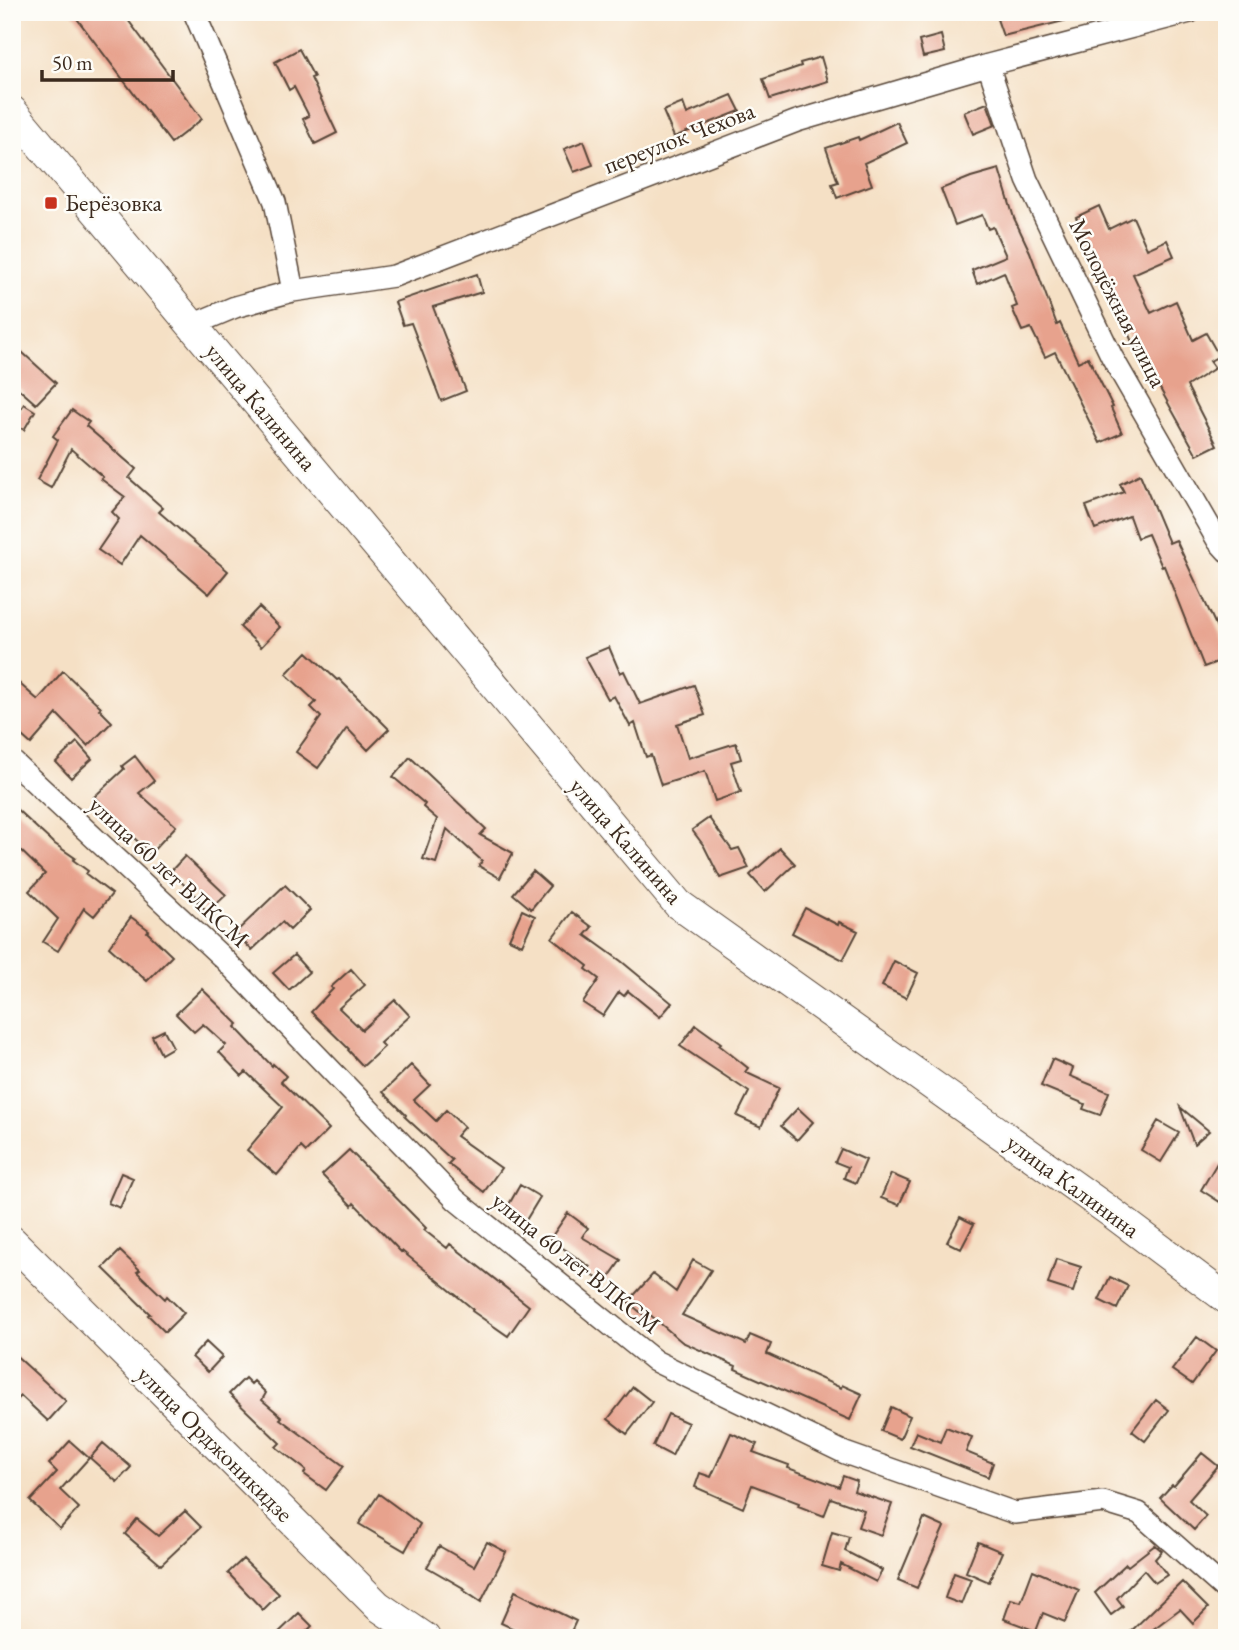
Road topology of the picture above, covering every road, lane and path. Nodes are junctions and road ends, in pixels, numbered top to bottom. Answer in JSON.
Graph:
{"nodes":[{"id":1,"x":194,"y":12,"type":"edge"},
{"id":2,"x":1190,"y":12,"type":"edge"},
{"id":3,"x":988,"y":65,"type":"junction"},
{"id":4,"x":12,"y":111,"type":"edge"},
{"id":5,"x":293,"y":291,"type":"junction"},
{"id":6,"x":192,"y":325,"type":"junction"},
{"id":7,"x":1227,"y":551,"type":"edge"},
{"id":8,"x":12,"y":761,"type":"edge"},
{"id":9,"x":12,"y":1241,"type":"edge"},
{"id":10,"x":1227,"y":1299,"type":"edge"},
{"id":11,"x":1227,"y":1591,"type":"edge"},
{"id":12,"x":425,"y":1638,"type":"edge"}],
"edges":[{"from":1,"to":5,"type":"street"},
{"from":2,"to":3,"type":"street","name":"переулок Чехова"},
{"from":3,"to":5,"type":"street","name":"переулок Чехова"},
{"from":3,"to":7,"type":"street","name":"Молодёжная улица"},
{"from":4,"to":6,"type":"street","name":"улица Калинина"},
{"from":5,"to":6,"type":"street","name":"переулок Чехова"},
{"from":6,"to":10,"type":"street","name":"улица Калинина"},
{"from":8,"to":11,"type":"street","name":"улица 60 лет ВЛКСМ"},
{"from":9,"to":12,"type":"street","name":"улица Орджоникидзе"}]}
